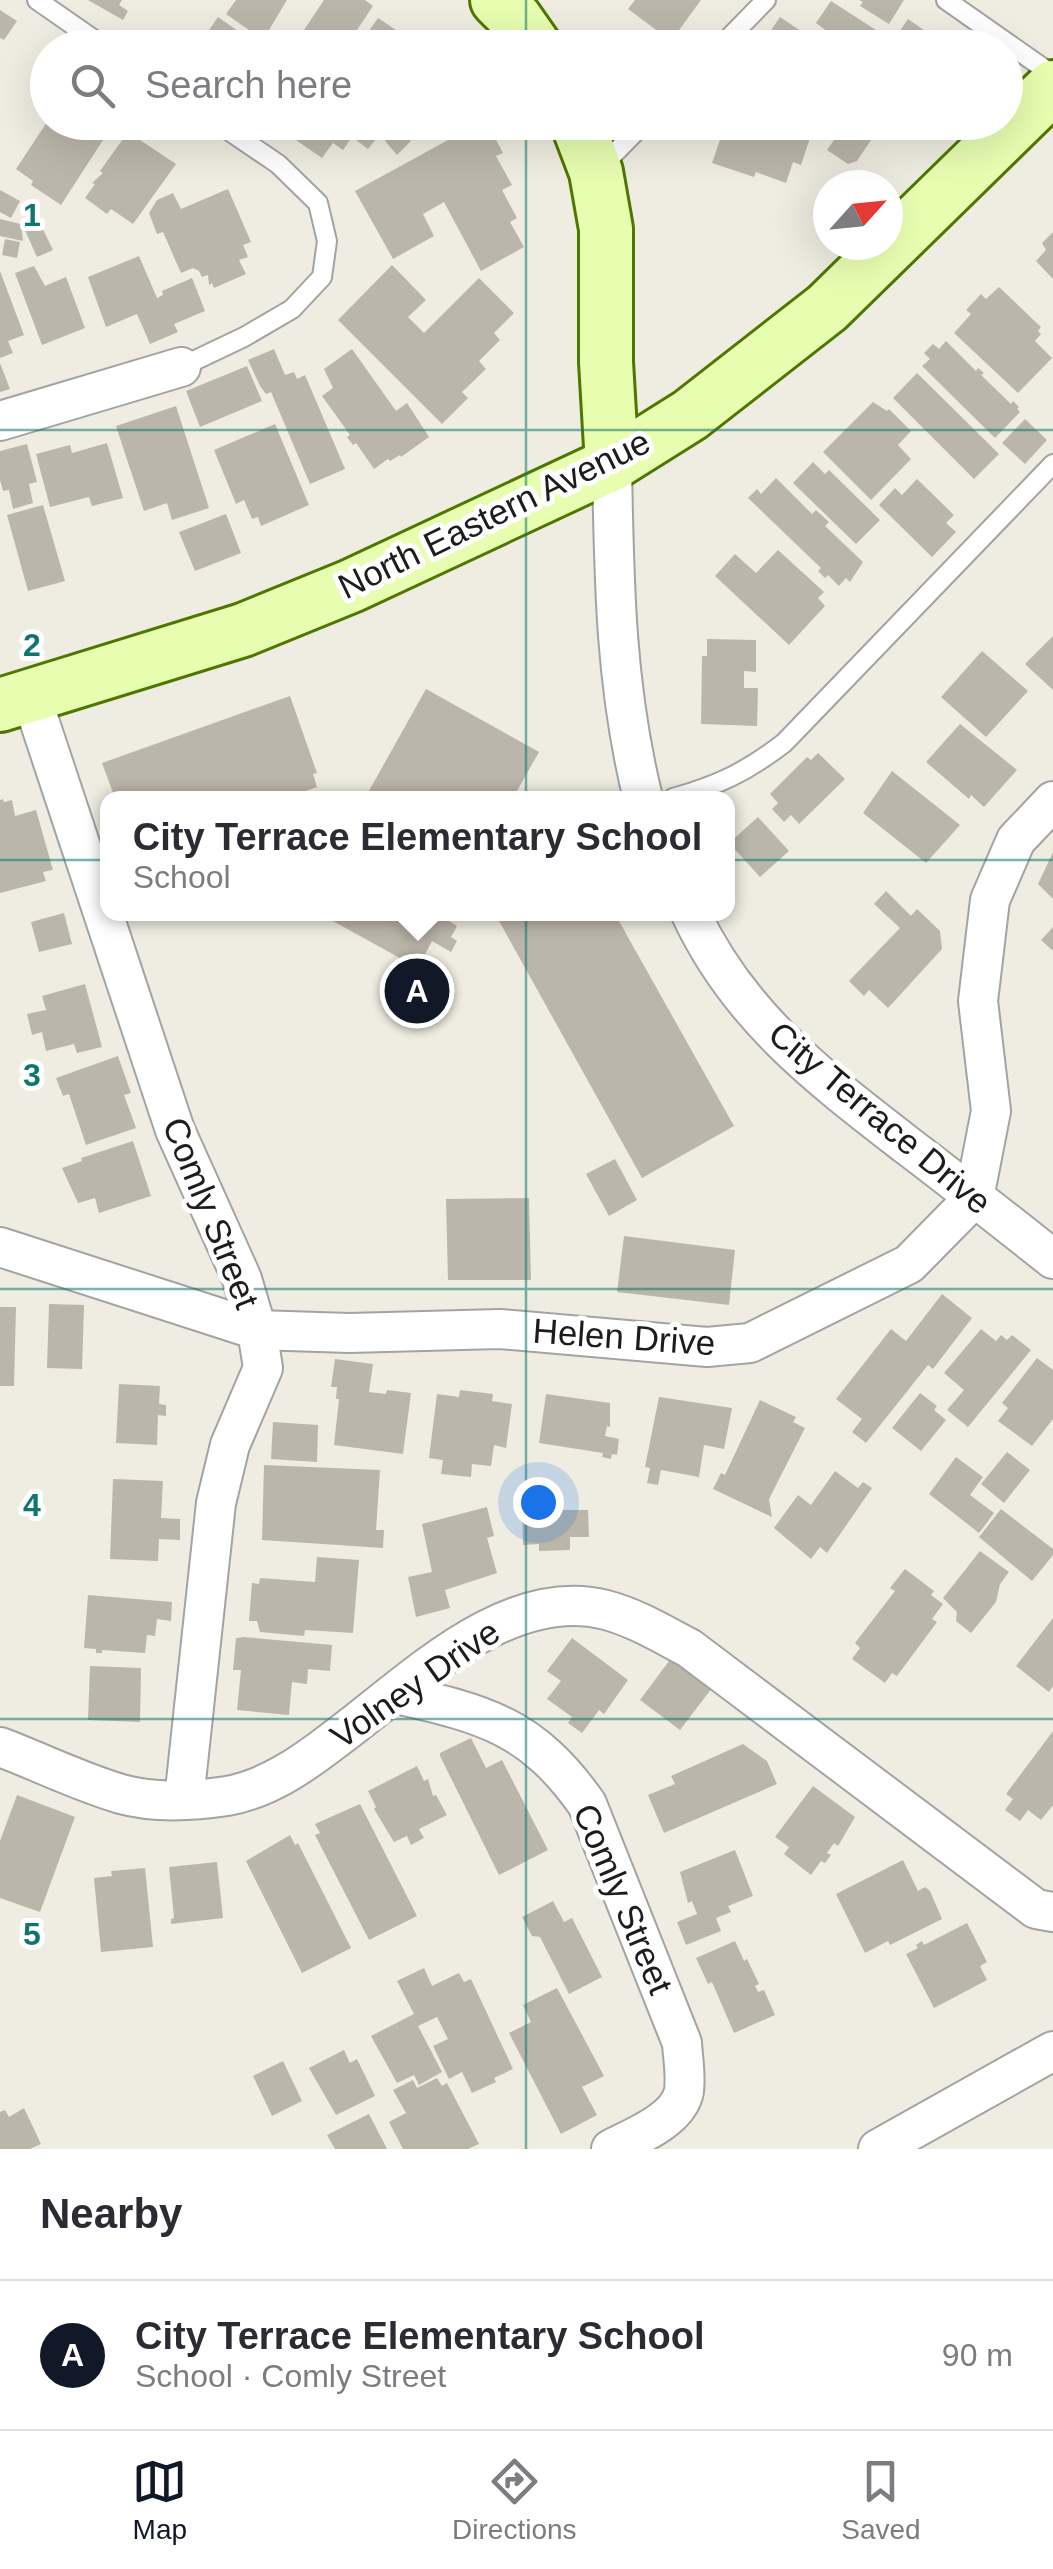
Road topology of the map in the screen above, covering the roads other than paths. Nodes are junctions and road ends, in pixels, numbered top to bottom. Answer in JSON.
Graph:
{"nodes":[{"id":1,"x":37,"y":0,"type":"edge"},
{"id":2,"x":496,"y":0,"type":"edge"},
{"id":3,"x":766,"y":0,"type":"edge"},
{"id":4,"x":946,"y":0,"type":"edge"},
{"id":5,"x":80,"y":30,"type":"edge"},
{"id":6,"x":523,"y":30,"type":"edge"},
{"id":7,"x":737,"y":30,"type":"edge"},
{"id":8,"x":989,"y":30,"type":"edge"},
{"id":9,"x":1023,"y":54,"type":"edge"},
{"id":10,"x":1053,"y":75,"type":"edge"},
{"id":11,"x":1053,"y":87,"type":"edge"},
{"id":12,"x":1023,"y":116,"type":"edge"},
{"id":13,"x":243,"y":140,"type":"edge"},
{"id":14,"x":584,"y":140,"type":"edge"},
{"id":15,"x":627,"y":140,"type":"edge"},
{"id":16,"x":999,"y":140,"type":"edge"},
{"id":17,"x":596,"y":172,"type":"junction"},
{"id":18,"x":181,"y":367,"type":"joint"},
{"id":19,"x":0,"y":421,"type":"edge"},
{"id":20,"x":612,"y":464,"type":"junction"},
{"id":21,"x":1053,"y":464,"type":"edge"},
{"id":22,"x":15,"y":700,"type":"edge"},
{"id":23,"x":642,"y":791,"type":"edge"},
{"id":24,"x":701,"y":791,"type":"edge"},
{"id":25,"x":1053,"y":801,"type":"edge"},
{"id":26,"x":694,"y":921,"type":"edge"},
{"id":27,"x":974,"y":1198,"type":"junction"},
{"id":28,"x":0,"y":1247,"type":"edge"},
{"id":29,"x":1053,"y":1259,"type":"edge"},
{"id":30,"x":257,"y":1330,"type":"junction"},
{"id":31,"x":396,"y":1694,"type":"junction"},
{"id":32,"x":0,"y":1747,"type":"edge"},
{"id":33,"x":184,"y":1800,"type":"junction"},
{"id":34,"x":1053,"y":1912,"type":"edge"},
{"id":35,"x":1053,"y":2051,"type":"edge"},
{"id":36,"x":610,"y":2149,"type":"edge"},
{"id":37,"x":878,"y":2149,"type":"edge"}],
"edges":[{"from":1,"to":5,"type":"lane"},
{"from":2,"to":6,"type":"main road"},
{"from":3,"to":7,"type":"lane"},
{"from":4,"to":8,"type":"lane"},
{"from":9,"to":10,"type":"lane"},
{"from":11,"to":12,"type":"main road","name":"North Eastern Avenue"},
{"from":13,"to":18,"type":"lane"},
{"from":14,"to":17,"type":"main road"},
{"from":15,"to":17,"type":"lane"},
{"from":16,"to":20,"type":"main road","name":"North Eastern Avenue"},
{"from":17,"to":20,"type":"main road"},
{"from":18,"to":19,"type":"street"},
{"from":20,"to":22,"type":"main road","name":"North Eastern Avenue"},
{"from":20,"to":23,"type":"street"},
{"from":21,"to":24,"type":"lane"},
{"from":22,"to":30,"type":"street","name":"Comly Street"},
{"from":25,"to":27,"type":"street"},
{"from":26,"to":27,"type":"street","name":"City Terrace Drive"},
{"from":27,"to":29,"type":"street","name":"City Terrace Drive"},
{"from":27,"to":30,"type":"street","name":"Helen Drive"},
{"from":28,"to":30,"type":"street","name":"Helen Drive"},
{"from":30,"to":33,"type":"street","name":"Comly Street"},
{"from":31,"to":33,"type":"street","name":"Volney Drive"},
{"from":31,"to":34,"type":"street","name":"Volney Drive"},
{"from":31,"to":36,"type":"street","name":"Comly Street"},
{"from":32,"to":33,"type":"street","name":"Volney Drive"},
{"from":35,"to":37,"type":"street"}]}
